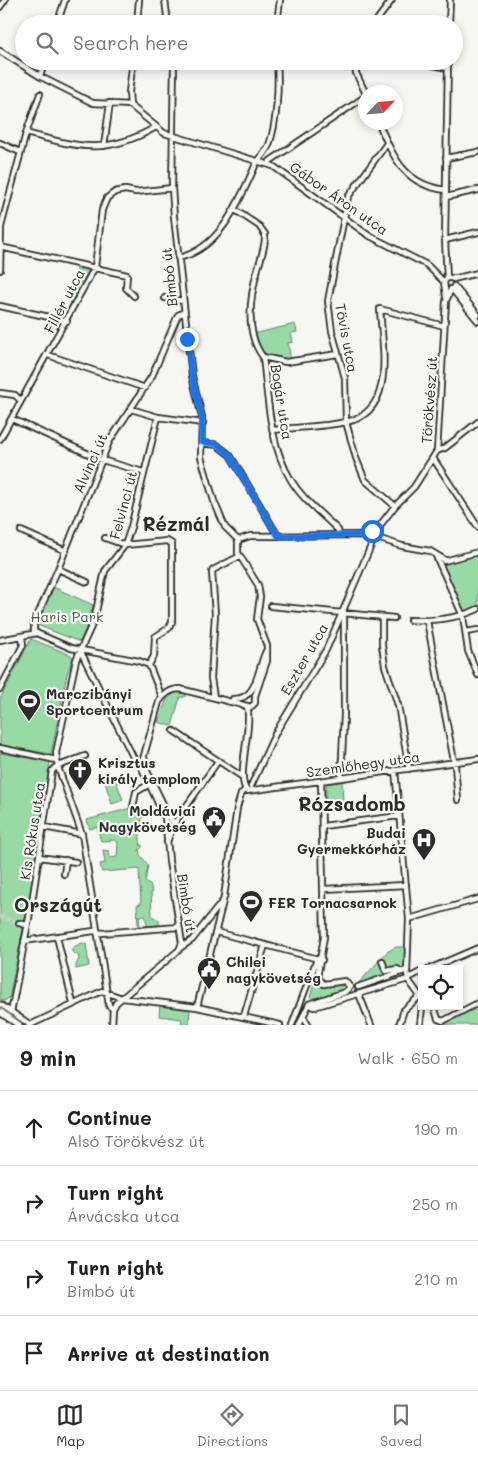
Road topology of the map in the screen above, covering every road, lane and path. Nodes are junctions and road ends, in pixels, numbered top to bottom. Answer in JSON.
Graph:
{"nodes":[{"id":1,"x":5,"y":0,"type":"edge"},
{"id":2,"x":65,"y":0,"type":"edge"},
{"id":3,"x":139,"y":0,"type":"edge"},
{"id":4,"x":165,"y":0,"type":"edge"},
{"id":5,"x":280,"y":0,"type":"edge"},
{"id":6,"x":392,"y":0,"type":"edge"},
{"id":7,"x":450,"y":0,"type":"edge"},
{"id":8,"x":0,"y":7,"type":"edge"},
{"id":9,"x":60,"y":15,"type":"edge"},
{"id":10,"x":138,"y":15,"type":"edge"},
{"id":11,"x":167,"y":15,"type":"edge"},
{"id":12,"x":278,"y":15,"type":"edge"},
{"id":13,"x":381,"y":15,"type":"edge"},
{"id":14,"x":449,"y":15,"type":"edge"},
{"id":15,"x":0,"y":51,"type":"edge"},
{"id":16,"x":15,"y":60,"type":"edge"},
{"id":17,"x":30,"y":70,"type":"edge"},
{"id":18,"x":42,"y":70,"type":"edge"},
{"id":19,"x":132,"y":70,"type":"edge"},
{"id":20,"x":174,"y":70,"type":"edge"},
{"id":21,"x":277,"y":70,"type":"edge"},
{"id":22,"x":356,"y":70,"type":"edge"},
{"id":23,"x":447,"y":70,"type":"edge"},
{"id":24,"x":40,"y":76,"type":"junction"},
{"id":25,"x":361,"y":85,"type":"edge"},
{"id":26,"x":40,"y":94,"type":"dead end"},
{"id":27,"x":358,"y":100,"type":"edge"},
{"id":28,"x":110,"y":103,"type":"junction"},
{"id":29,"x":130,"y":105,"type":"junction"},
{"id":30,"x":156,"y":127,"type":"junction"},
{"id":31,"x":382,"y":130,"type":"edge"},
{"id":32,"x":26,"y":133,"type":"junction"},
{"id":33,"x":174,"y":136,"type":"junction"},
{"id":34,"x":387,"y":142,"type":"junction"},
{"id":35,"x":0,"y":143,"type":"edge"},
{"id":36,"x":104,"y":146,"type":"junction"},
{"id":37,"x":266,"y":149,"type":"junction"},
{"id":38,"x":20,"y":152,"type":"junction"},
{"id":39,"x":478,"y":152,"type":"edge"},
{"id":40,"x":446,"y":158,"type":"junction"},
{"id":41,"x":270,"y":161,"type":"junction"},
{"id":42,"x":258,"y":162,"type":"junction"},
{"id":43,"x":274,"y":166,"type":"junction"},
{"id":44,"x":172,"y":188,"type":"junction"},
{"id":45,"x":446,"y":190,"type":"junction"},
{"id":46,"x":478,"y":190,"type":"edge"},
{"id":47,"x":446,"y":197,"type":"junction"},
{"id":48,"x":234,"y":210,"type":"junction"},
{"id":49,"x":343,"y":215,"type":"junction"},
{"id":50,"x":478,"y":232,"type":"edge"},
{"id":51,"x":445,"y":240,"type":"junction"},
{"id":52,"x":0,"y":246,"type":"edge"},
{"id":53,"x":178,"y":258,"type":"junction"},
{"id":54,"x":446,"y":263,"type":"junction"},
{"id":55,"x":95,"y":267,"type":"junction"},
{"id":56,"x":0,"y":268,"type":"edge"},
{"id":57,"x":434,"y":271,"type":"junction"},
{"id":58,"x":478,"y":273,"type":"edge"},
{"id":59,"x":448,"y":280,"type":"junction"},
{"id":60,"x":452,"y":288,"type":"junction"},
{"id":61,"x":134,"y":296,"type":"dead end"},
{"id":62,"x":459,"y":296,"type":"junction"},
{"id":63,"x":164,"y":298,"type":"dead end"},
{"id":64,"x":183,"y":301,"type":"junction"},
{"id":65,"x":446,"y":303,"type":"junction"},
{"id":66,"x":0,"y":306,"type":"edge"},
{"id":67,"x":184,"y":312,"type":"junction"},
{"id":68,"x":478,"y":315,"type":"edge"},
{"id":69,"x":67,"y":320,"type":"junction"},
{"id":70,"x":478,"y":321,"type":"edge"},
{"id":71,"x":444,"y":326,"type":"junction"},
{"id":72,"x":338,"y":354,"type":"junction"},
{"id":73,"x":48,"y":355,"type":"junction"},
{"id":74,"x":263,"y":357,"type":"junction"},
{"id":75,"x":144,"y":388,"type":"junction"},
{"id":76,"x":0,"y":393,"type":"edge"},
{"id":77,"x":21,"y":402,"type":"junction"},
{"id":78,"x":131,"y":409,"type":"junction"},
{"id":79,"x":158,"y":417,"type":"junction"},
{"id":80,"x":12,"y":420,"type":"junction"},
{"id":81,"x":346,"y":422,"type":"junction"},
{"id":82,"x":203,"y":423,"type":"junction"},
{"id":83,"x":478,"y":423,"type":"edge"},
{"id":84,"x":273,"y":430,"type":"junction"},
{"id":85,"x":0,"y":439,"type":"edge"},
{"id":86,"x":202,"y":442,"type":"junction"},
{"id":87,"x":437,"y":451,"type":"junction"},
{"id":88,"x":433,"y":458,"type":"junction"},
{"id":89,"x":102,"y":460,"type":"junction"},
{"id":90,"x":143,"y":472,"type":"junction"},
{"id":91,"x":395,"y":506,"type":"junction"},
{"id":92,"x":382,"y":524,"type":"junction"},
{"id":93,"x":478,"y":527,"type":"edge"},
{"id":94,"x":21,"y":531,"type":"dead end"},
{"id":95,"x":371,"y":531,"type":"junction"},
{"id":96,"x":339,"y":535,"type":"junction"},
{"id":97,"x":358,"y":535,"type":"junction"},
{"id":98,"x":278,"y":536,"type":"junction"},
{"id":99,"x":106,"y":538,"type":"dead end"},
{"id":100,"x":374,"y":538,"type":"junction"},
{"id":101,"x":238,"y":540,"type":"junction"},
{"id":102,"x":125,"y":545,"type":"junction"},
{"id":103,"x":66,"y":551,"type":"junction"},
{"id":104,"x":478,"y":552,"type":"edge"},
{"id":105,"x":240,"y":556,"type":"junction"},
{"id":106,"x":436,"y":556,"type":"junction"},
{"id":107,"x":445,"y":560,"type":"junction"},
{"id":108,"x":440,"y":566,"type":"junction"},
{"id":109,"x":58,"y":569,"type":"junction"},
{"id":110,"x":87,"y":582,"type":"dead end"},
{"id":111,"x":271,"y":606,"type":"dead end"},
{"id":112,"x":478,"y":609,"type":"edge"},
{"id":113,"x":344,"y":612,"type":"junction"},
{"id":114,"x":464,"y":616,"type":"junction"},
{"id":115,"x":382,"y":617,"type":"junction"},
{"id":116,"x":394,"y":618,"type":"dead end"},
{"id":117,"x":410,"y":620,"type":"dead end"},
{"id":118,"x":427,"y":621,"type":"junction"},
{"id":119,"x":478,"y":630,"type":"edge"},
{"id":120,"x":34,"y":632,"type":"junction"},
{"id":121,"x":466,"y":632,"type":"junction"},
{"id":122,"x":22,"y":637,"type":"junction"},
{"id":123,"x":0,"y":640,"type":"edge"},
{"id":124,"x":80,"y":650,"type":"junction"},
{"id":125,"x":267,"y":650,"type":"junction"},
{"id":126,"x":149,"y":665,"type":"junction"},
{"id":127,"x":478,"y":675,"type":"edge"},
{"id":128,"x":0,"y":689,"type":"edge"},
{"id":129,"x":162,"y":697,"type":"junction"},
{"id":130,"x":214,"y":697,"type":"junction"},
{"id":131,"x":246,"y":697,"type":"junction"},
{"id":132,"x":228,"y":699,"type":"junction"},
{"id":133,"x":254,"y":699,"type":"junction"},
{"id":134,"x":248,"y":706,"type":"junction"},
{"id":135,"x":174,"y":731,"type":"dead end"},
{"id":136,"x":0,"y":748,"type":"edge"},
{"id":137,"x":85,"y":756,"type":"dead end"},
{"id":138,"x":478,"y":759,"type":"edge"},
{"id":139,"x":56,"y":760,"type":"junction"},
{"id":140,"x":218,"y":761,"type":"junction"},
{"id":141,"x":454,"y":762,"type":"junction"},
{"id":142,"x":143,"y":766,"type":"junction"},
{"id":143,"x":58,"y":767,"type":"junction"},
{"id":144,"x":409,"y":769,"type":"junction"},
{"id":145,"x":395,"y":770,"type":"junction"},
{"id":146,"x":241,"y":776,"type":"junction"},
{"id":147,"x":341,"y":778,"type":"junction"},
{"id":148,"x":321,"y":782,"type":"junction"},
{"id":149,"x":148,"y":785,"type":"junction"},
{"id":150,"x":245,"y":787,"type":"junction"},
{"id":151,"x":251,"y":788,"type":"junction"},
{"id":152,"x":458,"y":800,"type":"dead end"},
{"id":153,"x":133,"y":807,"type":"dead end"},
{"id":154,"x":164,"y":808,"type":"junction"},
{"id":155,"x":163,"y":816,"type":"junction"},
{"id":156,"x":400,"y":816,"type":"junction"},
{"id":157,"x":174,"y":824,"type":"junction"},
{"id":158,"x":322,"y":826,"type":"junction"},
{"id":159,"x":44,"y":827,"type":"junction"},
{"id":160,"x":82,"y":834,"type":"junction"},
{"id":161,"x":166,"y":842,"type":"junction"},
{"id":162,"x":39,"y":857,"type":"junction"},
{"id":163,"x":66,"y":860,"type":"junction"},
{"id":164,"x":76,"y":862,"type":"dead end"},
{"id":165,"x":64,"y":874,"type":"dead end"},
{"id":166,"x":406,"y":884,"type":"junction"},
{"id":167,"x":324,"y":889,"type":"junction"},
{"id":168,"x":478,"y":899,"type":"edge"},
{"id":169,"x":222,"y":902,"type":"junction"},
{"id":170,"x":410,"y":919,"type":"junction"},
{"id":171,"x":19,"y":923,"type":"tunnel mouth"},
{"id":172,"x":27,"y":925,"type":"junction"},
{"id":173,"x":179,"y":927,"type":"junction"},
{"id":174,"x":97,"y":932,"type":"junction"},
{"id":175,"x":216,"y":932,"type":"junction"},
{"id":176,"x":57,"y":937,"type":"junction"},
{"id":177,"x":181,"y":939,"type":"junction"},
{"id":178,"x":24,"y":941,"type":"junction"},
{"id":179,"x":188,"y":941,"type":"junction"},
{"id":180,"x":265,"y":946,"type":"junction"},
{"id":181,"x":180,"y":948,"type":"junction"},
{"id":182,"x":478,"y":948,"type":"edge"},
{"id":183,"x":319,"y":959,"type":"junction"},
{"id":184,"x":382,"y":961,"type":"dead end"},
{"id":185,"x":438,"y":965,"type":"edge"},
{"id":186,"x":404,"y":971,"type":"junction"},
{"id":187,"x":418,"y":973,"type":"edge"},
{"id":188,"x":408,"y":977,"type":"junction"},
{"id":189,"x":358,"y":987,"type":"dead end"},
{"id":190,"x":107,"y":992,"type":"junction"},
{"id":191,"x":418,"y":993,"type":"edge"},
{"id":192,"x":359,"y":994,"type":"junction"},
{"id":193,"x":122,"y":998,"type":"junction"},
{"id":194,"x":418,"y":1000,"type":"edge"},
{"id":195,"x":301,"y":1001,"type":"junction"},
{"id":196,"x":73,"y":1003,"type":"junction"},
{"id":197,"x":478,"y":1003,"type":"edge"},
{"id":198,"x":309,"y":1004,"type":"junction"},
{"id":199,"x":0,"y":1005,"type":"edge"},
{"id":200,"x":197,"y":1007,"type":"junction"},
{"id":201,"x":113,"y":1009,"type":"junction"},
{"id":202,"x":422,"y":1010,"type":"edge"},
{"id":203,"x":435,"y":1010,"type":"edge"},
{"id":204,"x":0,"y":1012,"type":"edge"},
{"id":205,"x":11,"y":1012,"type":"junction"},
{"id":206,"x":244,"y":1016,"type":"junction"},
{"id":207,"x":303,"y":1016,"type":"junction"},
{"id":208,"x":10,"y":1019,"type":"junction"},
{"id":209,"x":19,"y":1025,"type":"edge"},
{"id":210,"x":30,"y":1025,"type":"edge"},
{"id":211,"x":112,"y":1025,"type":"edge"},
{"id":212,"x":280,"y":1025,"type":"edge"},
{"id":213,"x":292,"y":1025,"type":"edge"},
{"id":214,"x":299,"y":1025,"type":"edge"},
{"id":215,"x":308,"y":1025,"type":"edge"},
{"id":216,"x":371,"y":1025,"type":"edge"},
{"id":217,"x":398,"y":1025,"type":"edge"},
{"id":218,"x":420,"y":1025,"type":"edge"}],
"edges":[{"from":1,"to":8,"type":"street"},
{"from":2,"to":9,"type":"street"},
{"from":3,"to":10,"type":"street"},
{"from":4,"to":11,"type":"street"},
{"from":5,"to":12,"type":"street"},
{"from":6,"to":13,"type":"street"},
{"from":7,"to":14,"type":"street"},
{"from":15,"to":16,"type":"street"},
{"from":17,"to":24,"type":"street"},
{"from":18,"to":24,"type":"street"},
{"from":19,"to":29,"type":"street"},
{"from":20,"to":33,"type":"street","name":"Bimbó út"},
{"from":21,"to":37,"type":"street"},
{"from":22,"to":25,"type":"street"},
{"from":23,"to":40,"type":"street"},
{"from":24,"to":28,"type":"street"},
{"from":26,"to":32,"type":"street"},
{"from":27,"to":41,"type":"street"},
{"from":28,"to":29,"type":"street"},
{"from":28,"to":36,"type":"street"},
{"from":29,"to":30,"type":"street","name":"Gábor Áron utca"},
{"from":30,"to":33,"type":"street","name":"Gábor Áron utca"},
{"from":30,"to":36,"type":"street"},
{"from":31,"to":34,"type":"street"},
{"from":32,"to":36,"type":"street"},
{"from":32,"to":38,"type":"street"},
{"from":33,"to":42,"type":"street","name":"Gábor Áron utca"},
{"from":33,"to":44,"type":"street","name":"Bimbó út"},
{"from":34,"to":45,"type":"street"},
{"from":34,"to":49,"type":"street","name":"Tövis utca"},
{"from":35,"to":38,"type":"street"},
{"from":37,"to":41,"type":"street"},
{"from":37,"to":42,"type":"street"},
{"from":38,"to":52,"type":"street"},
{"from":39,"to":40,"type":"street"},
{"from":40,"to":45,"type":"street"},
{"from":41,"to":43,"type":"street"},
{"from":42,"to":43,"type":"street","name":"Gábor Áron utca"},
{"from":42,"to":48,"type":"street"},
{"from":43,"to":49,"type":"street","name":"Gábor Áron utca"},
{"from":44,"to":53,"type":"street","name":"Bimbó út"},
{"from":44,"to":55,"type":"street","name":"Fillér utca"},
{"from":45,"to":47,"type":"street"},
{"from":46,"to":47,"type":"street"},
{"from":47,"to":51,"type":"street"},
{"from":48,"to":53,"type":"street"},
{"from":48,"to":74,"type":"street","name":"Bogár utca"},
{"from":49,"to":57,"type":"street","name":"Gábor Áron utca"},
{"from":49,"to":72,"type":"street","name":"Tövis utca"},
{"from":50,"to":51,"type":"street"},
{"from":51,"to":54,"type":"street"},
{"from":52,"to":55,"type":"street"},
{"from":52,"to":56,"type":"street"},
{"from":53,"to":64,"type":"street","name":"Bimbó út"},
{"from":54,"to":57,"type":"street"},
{"from":54,"to":59,"type":"street"},
{"from":55,"to":61,"type":"street"},
{"from":55,"to":69,"type":"street","name":"Fillér utca"},
{"from":57,"to":59,"type":"street","name":"Gábor Áron utca"},
{"from":58,"to":59,"type":"street"},
{"from":59,"to":60,"type":"street"},
{"from":59,"to":60,"type":"street"},
{"from":59,"to":65,"type":"street"},
{"from":60,"to":62,"type":"street"},
{"from":60,"to":65,"type":"street","name":"Törökvész út"},
{"from":60,"to":68,"type":"street"},
{"from":62,"to":65,"type":"street"},
{"from":62,"to":70,"type":"street"},
{"from":63,"to":64,"type":"street"},
{"from":64,"to":67,"type":"street","name":"Bimbó út"},
{"from":65,"to":71,"type":"street","name":"Törökvész út"},
{"from":66,"to":69,"type":"street"},
{"from":67,"to":75,"type":"street","name":"Alvinci út"},
{"from":67,"to":82,"type":"street","name":"Bimbó út"},
{"from":69,"to":73,"type":"street","name":"Fillér utca"},
{"from":71,"to":81,"type":"street"},
{"from":71,"to":87,"type":"street","name":"Törökvész út"},
{"from":72,"to":74,"type":"street"},
{"from":72,"to":81,"type":"street","name":"Tövis utca"},
{"from":73,"to":75,"type":"street"},
{"from":73,"to":77,"type":"street","name":"Fillér utca"},
{"from":74,"to":84,"type":"street","name":"Bogár utca"},
{"from":75,"to":78,"type":"street","name":"Alvinci út"},
{"from":76,"to":77,"type":"street"},
{"from":77,"to":80,"type":"street","name":"Fillér utca"},
{"from":78,"to":79,"type":"street"},
{"from":78,"to":89,"type":"street","name":"Alvinci út"},
{"from":79,"to":82,"type":"street"},
{"from":79,"to":90,"type":"street","name":"Felvinci út"},
{"from":80,"to":85,"type":"street","name":"Fillér utca"},
{"from":80,"to":89,"type":"street"},
{"from":81,"to":84,"type":"street"},
{"from":81,"to":91,"type":"street","name":"Tövis utca"},
{"from":82,"to":86,"type":"street","name":"Bimbó út"},
{"from":83,"to":87,"type":"street"},
{"from":84,"to":96,"type":"street","name":"Bogár utca"},
{"from":86,"to":98,"type":"street"},
{"from":86,"to":101,"type":"street","name":"Bimbó út"},
{"from":87,"to":88,"type":"street","name":"Törökvész út"},
{"from":88,"to":91,"type":"street","name":"Törökvész út"},
{"from":88,"to":93,"type":"street"},
{"from":89,"to":90,"type":"street"},
{"from":89,"to":103,"type":"street","name":"Alvinci út"},
{"from":90,"to":102,"type":"street","name":"Felvinci út"},
{"from":91,"to":92,"type":"street","name":"Törökvész út"},
{"from":92,"to":95,"type":"street","name":"Törökvész út"},
{"from":92,"to":100,"type":"street","name":"Törökvész út"},
{"from":94,"to":103,"type":"street"},
{"from":95,"to":97,"type":"street","name":"Törökvész út"},
{"from":95,"to":100,"type":"street"},
{"from":95,"to":100,"type":"street"},
{"from":96,"to":97,"type":"street"},
{"from":96,"to":98,"type":"street"},
{"from":97,"to":100,"type":"street"},
{"from":98,"to":101,"type":"street"},
{"from":99,"to":102,"type":"street"},
{"from":100,"to":106,"type":"street"},
{"from":100,"to":113,"type":"street","name":"Eszter utca"},
{"from":101,"to":105,"type":"street"},
{"from":102,"to":124,"type":"street","name":"Felvinci út"},
{"from":102,"to":126,"type":"street"},
{"from":103,"to":109,"type":"street","name":"Alvinci út"},
{"from":104,"to":107,"type":"street"},
{"from":105,"to":125,"type":"street"},
{"from":105,"to":130,"type":"street"},
{"from":106,"to":107,"type":"street"},
{"from":106,"to":108,"type":"street"},
{"from":107,"to":108,"type":"street"},
{"from":108,"to":114,"type":"street"},
{"from":109,"to":110,"type":"street"},
{"from":109,"to":120,"type":"street","name":"Alvinci út"},
{"from":111,"to":113,"type":"street"},
{"from":112,"to":114,"type":"street"},
{"from":113,"to":115,"type":"street"},
{"from":113,"to":147,"type":"street"},
{"from":113,"to":151,"type":"street","name":"Eszter utca"},
{"from":114,"to":118,"type":"street"},
{"from":114,"to":121,"type":"street"},
{"from":115,"to":116,"type":"street"},
{"from":115,"to":144,"type":"street"},
{"from":117,"to":118,"type":"street"},
{"from":118,"to":141,"type":"street"},
{"from":119,"to":121,"type":"street"},
{"from":120,"to":122,"type":"street"},
{"from":120,"to":124,"type":"street"},
{"from":121,"to":127,"type":"street"},
{"from":122,"to":123,"type":"street"},
{"from":122,"to":128,"type":"street"},
{"from":124,"to":126,"type":"street"},
{"from":124,"to":139,"type":"street","name":"Felvinci út"},
{"from":124,"to":142,"type":"street"},
{"from":125,"to":131,"type":"street"},
{"from":125,"to":133,"type":"street"},
{"from":126,"to":129,"type":"street"},
{"from":129,"to":130,"type":"street"},
{"from":129,"to":142,"type":"street","name":"Bimbó út"},
{"from":130,"to":132,"type":"street"},
{"from":131,"to":132,"type":"street"},
{"from":131,"to":133,"type":"street"},
{"from":131,"to":134,"type":"street"},
{"from":132,"to":134,"type":"street"},
{"from":133,"to":134,"type":"street"},
{"from":134,"to":146,"type":"street"},
{"from":135,"to":140,"type":"street"},
{"from":136,"to":139,"type":"street"},
{"from":137,"to":143,"type":"street"},
{"from":138,"to":141,"type":"street","name":"Szemlőhegy utca"},
{"from":139,"to":143,"type":"street"},
{"from":140,"to":146,"type":"street"},
{"from":140,"to":157,"type":"street"},
{"from":141,"to":144,"type":"street","name":"Szemlőhegy utca"},
{"from":141,"to":152,"type":"street"},
{"from":142,"to":149,"type":"street","name":"Bimbó út"},
{"from":142,"to":154,"type":"street","name":"Bimbó út"},
{"from":143,"to":159,"type":"street","name":"Kis Rókus utca"},
{"from":143,"to":160,"type":"street"},
{"from":144,"to":145,"type":"street","name":"Szemlőhegy utca"},
{"from":145,"to":147,"type":"street","name":"Szemlőhegy utca"},
{"from":145,"to":156,"type":"street"},
{"from":146,"to":150,"type":"street"},
{"from":147,"to":148,"type":"street","name":"Szemlőhegy utca"},
{"from":148,"to":151,"type":"street","name":"Szemlőhegy utca"},
{"from":148,"to":158,"type":"street"},
{"from":149,"to":153,"type":"street"},
{"from":149,"to":155,"type":"street","name":"Bimbó út"},
{"from":150,"to":151,"type":"street","name":"Szemlőhegy utca"},
{"from":150,"to":169,"type":"street"},
{"from":154,"to":155,"type":"street","name":"Bimbó út"},
{"from":154,"to":157,"type":"street"},
{"from":155,"to":161,"type":"street","name":"Bimbó út"},
{"from":156,"to":158,"type":"street"},
{"from":156,"to":166,"type":"street"},
{"from":157,"to":161,"type":"street"},
{"from":158,"to":167,"type":"street"},
{"from":159,"to":160,"type":"street"},
{"from":159,"to":162,"type":"street","name":"Kis Rókus utca"},
{"from":160,"to":174,"type":"street"},
{"from":161,"to":173,"type":"street","name":"Bimbó út"},
{"from":162,"to":163,"type":"street"},
{"from":162,"to":172,"type":"street","name":"Kis Rókus utca"},
{"from":163,"to":164,"type":"street"},
{"from":163,"to":165,"type":"street"},
{"from":166,"to":167,"type":"street"},
{"from":166,"to":170,"type":"street"},
{"from":167,"to":183,"type":"street"},
{"from":168,"to":170,"type":"street"},
{"from":169,"to":175,"type":"street"},
{"from":169,"to":179,"type":"street"},
{"from":170,"to":186,"type":"street"},
{"from":171,"to":172,"type":"street"},
{"from":172,"to":178,"type":"street","name":"Kis Rókus utca"},
{"from":173,"to":174,"type":"street"},
{"from":173,"to":177,"type":"street","name":"Bimbó út"},
{"from":174,"to":176,"type":"street"},
{"from":174,"to":190,"type":"street"},
{"from":175,"to":180,"type":"street"},
{"from":175,"to":200,"type":"street"},
{"from":176,"to":178,"type":"street"},
{"from":176,"to":196,"type":"street"},
{"from":177,"to":179,"type":"street"},
{"from":177,"to":181,"type":"street","name":"Bimbó út"},
{"from":178,"to":205,"type":"street","name":"Kis Rókus utca"},
{"from":179,"to":181,"type":"street"},
{"from":180,"to":183,"type":"street"},
{"from":180,"to":206,"type":"street"},
{"from":181,"to":193,"type":"street","name":"Bimbó út"},
{"from":182,"to":185,"type":"street"},
{"from":183,"to":195,"type":"street"},
{"from":183,"to":198,"type":"street"},
{"from":184,"to":186,"type":"street"},
{"from":186,"to":188,"type":"street"},
{"from":186,"to":189,"type":"street"},
{"from":187,"to":188,"type":"street"},
{"from":188,"to":191,"type":"street"},
{"from":188,"to":192,"type":"street"},
{"from":190,"to":193,"type":"street"},
{"from":190,"to":196,"type":"street"},
{"from":190,"to":201,"type":"street"},
{"from":192,"to":198,"type":"street"},
{"from":192,"to":216,"type":"street"},
{"from":193,"to":200,"type":"street"},
{"from":193,"to":201,"type":"street","name":"Bimbó út"},
{"from":194,"to":217,"type":"street"},
{"from":195,"to":198,"type":"street"},
{"from":195,"to":213,"type":"street"},
{"from":196,"to":210,"type":"street"},
{"from":197,"to":203,"type":"street"},
{"from":198,"to":207,"type":"street"},
{"from":199,"to":205,"type":"main road"},
{"from":200,"to":206,"type":"street"},
{"from":201,"to":211,"type":"street"},
{"from":202,"to":218,"type":"street"},
{"from":204,"to":208,"type":"main road"},
{"from":205,"to":208,"type":"street","name":"Kis Rókus utca"},
{"from":205,"to":210,"type":"main road"},
{"from":206,"to":212,"type":"street"},
{"from":207,"to":214,"type":"street"},
{"from":207,"to":215,"type":"street"},
{"from":208,"to":209,"type":"main road"}]}
